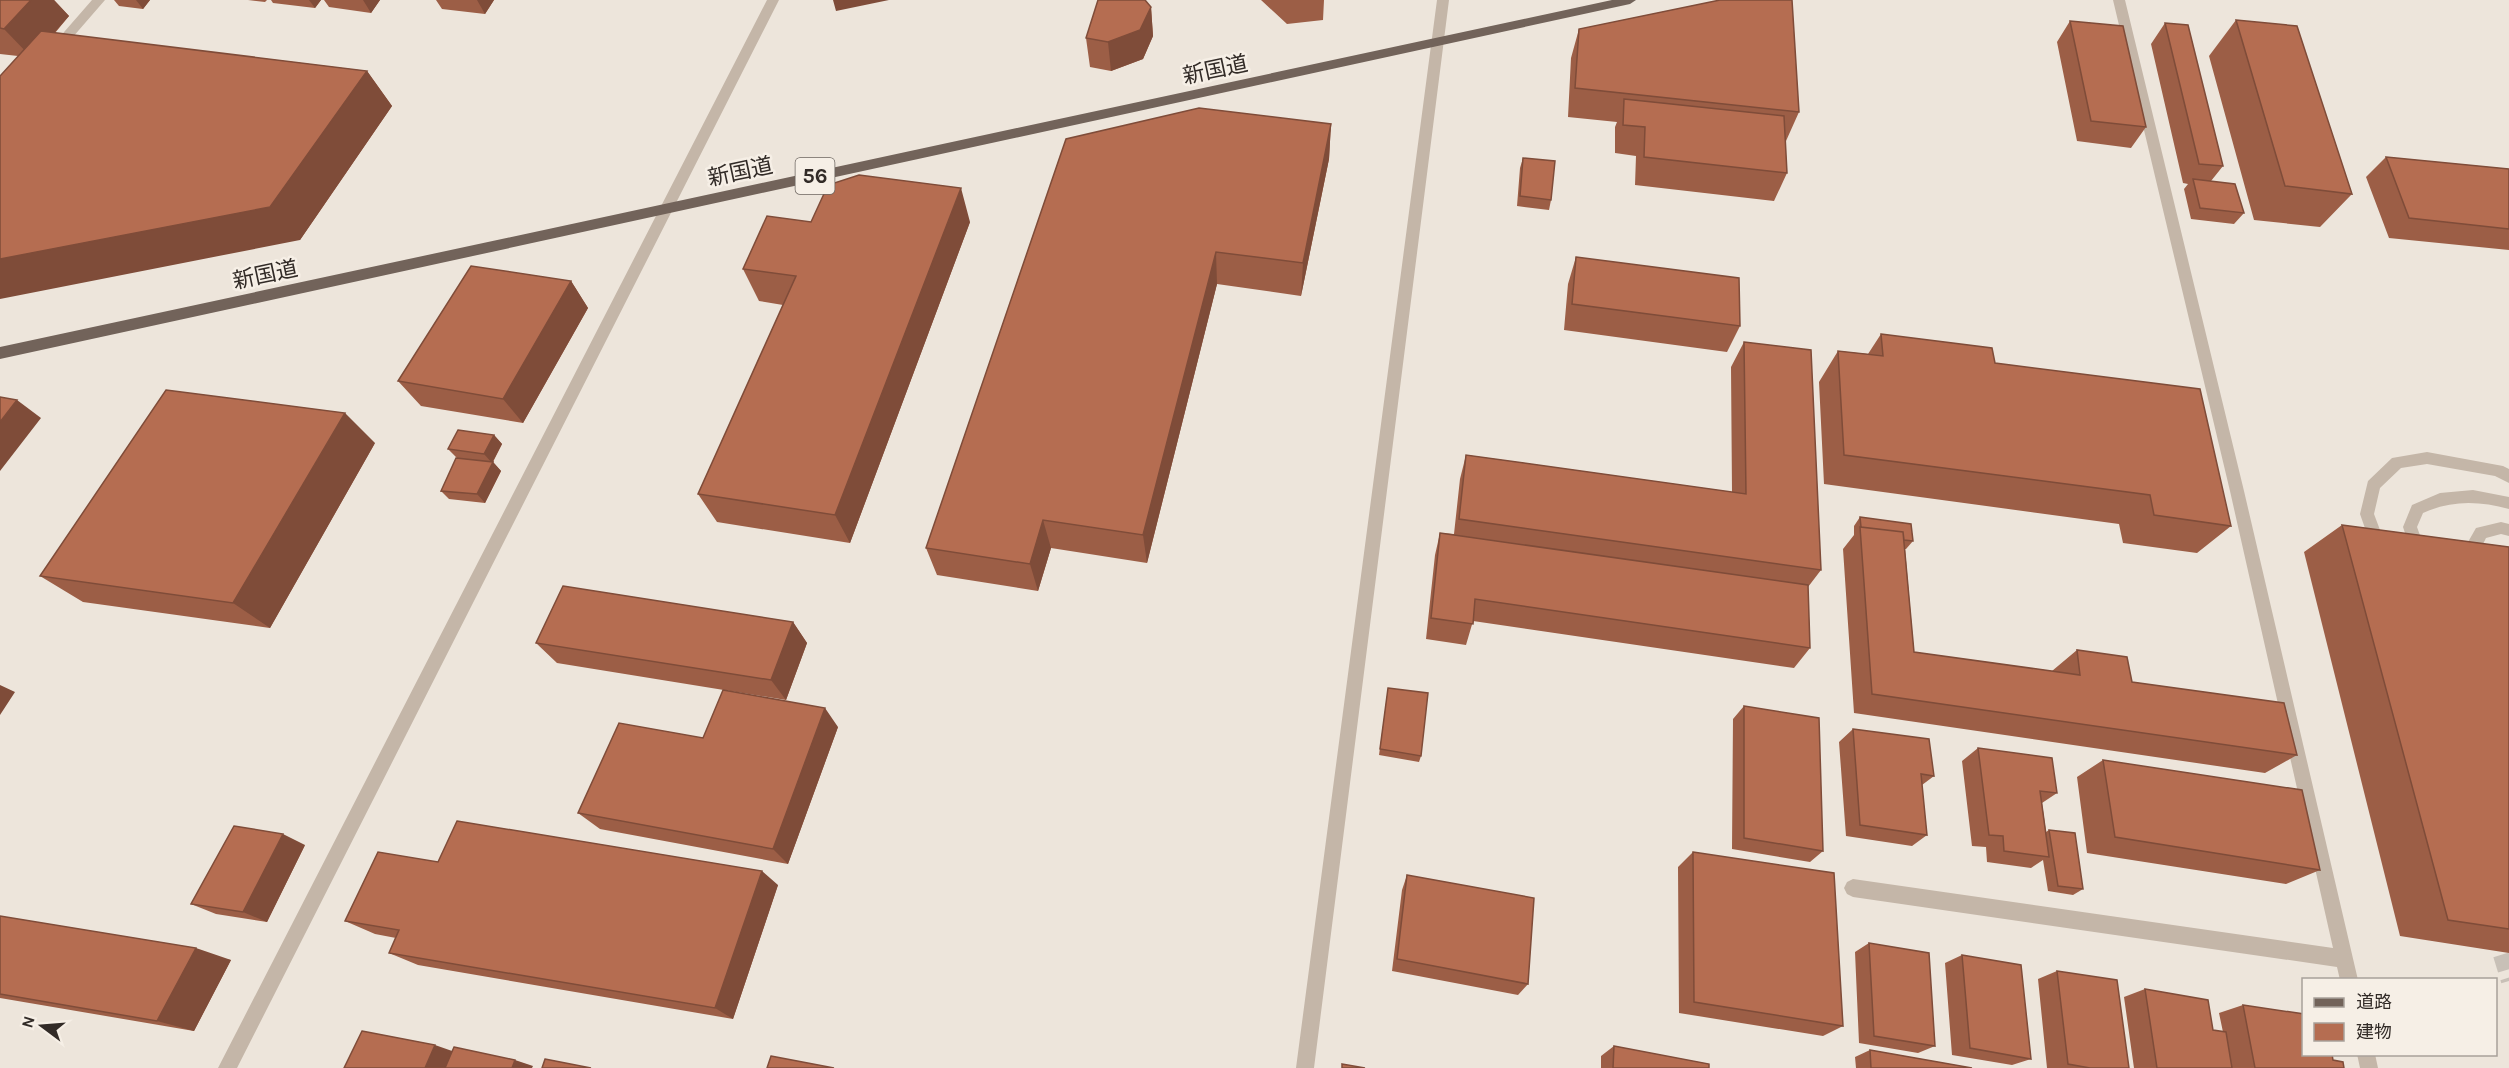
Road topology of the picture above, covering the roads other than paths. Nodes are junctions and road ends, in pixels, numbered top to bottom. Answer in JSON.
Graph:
{"nodes":[{"id":1,"x":99,"y":0,"type":"edge"},
{"id":2,"x":773,"y":0,"type":"edge"},
{"id":3,"x":1443,"y":0,"type":"edge"},
{"id":4,"x":1630,"y":0,"type":"edge"},
{"id":5,"x":2119,"y":0,"type":"edge"},
{"id":6,"x":1436,"y":42,"type":"junction"},
{"id":7,"x":46,"y":61,"type":"edge"},
{"id":8,"x":669,"y":207,"type":"junction"},
{"id":9,"x":0,"y":353,"type":"edge"},
{"id":10,"x":2509,"y":477,"type":"edge"},
{"id":11,"x":2509,"y":503,"type":"edge"},
{"id":12,"x":2509,"y":530,"type":"edge"},
{"id":13,"x":2384,"y":563,"type":"edge"},
{"id":14,"x":2424,"y":569,"type":"edge"},
{"id":15,"x":2478,"y":576,"type":"edge"},
{"id":16,"x":1853,"y":888,"type":"dead end"},
{"id":17,"x":2345,"y":959,"type":"junction"},
{"id":18,"x":2349,"y":978,"type":"edge"},
{"id":19,"x":227,"y":1068,"type":"edge"},
{"id":20,"x":1305,"y":1068,"type":"edge"}],
"edges":[{"from":1,"to":7,"type":"street"},
{"from":2,"to":8,"type":"street"},
{"from":3,"to":6,"type":"street"},
{"from":4,"to":6,"type":"main road","name":"新国道","number":"56"},
{"from":5,"to":17,"type":"street"},
{"from":6,"to":8,"type":"main road","name":"新国道","number":"56"},
{"from":6,"to":20,"type":"street"},
{"from":8,"to":9,"type":"main road","name":"新国道","number":"56"},
{"from":8,"to":19,"type":"street"},
{"from":10,"to":13,"type":"street"},
{"from":11,"to":14,"type":"street"},
{"from":12,"to":15,"type":"street"},
{"from":16,"to":17,"type":"street"},
{"from":17,"to":18,"type":"street"}]}
